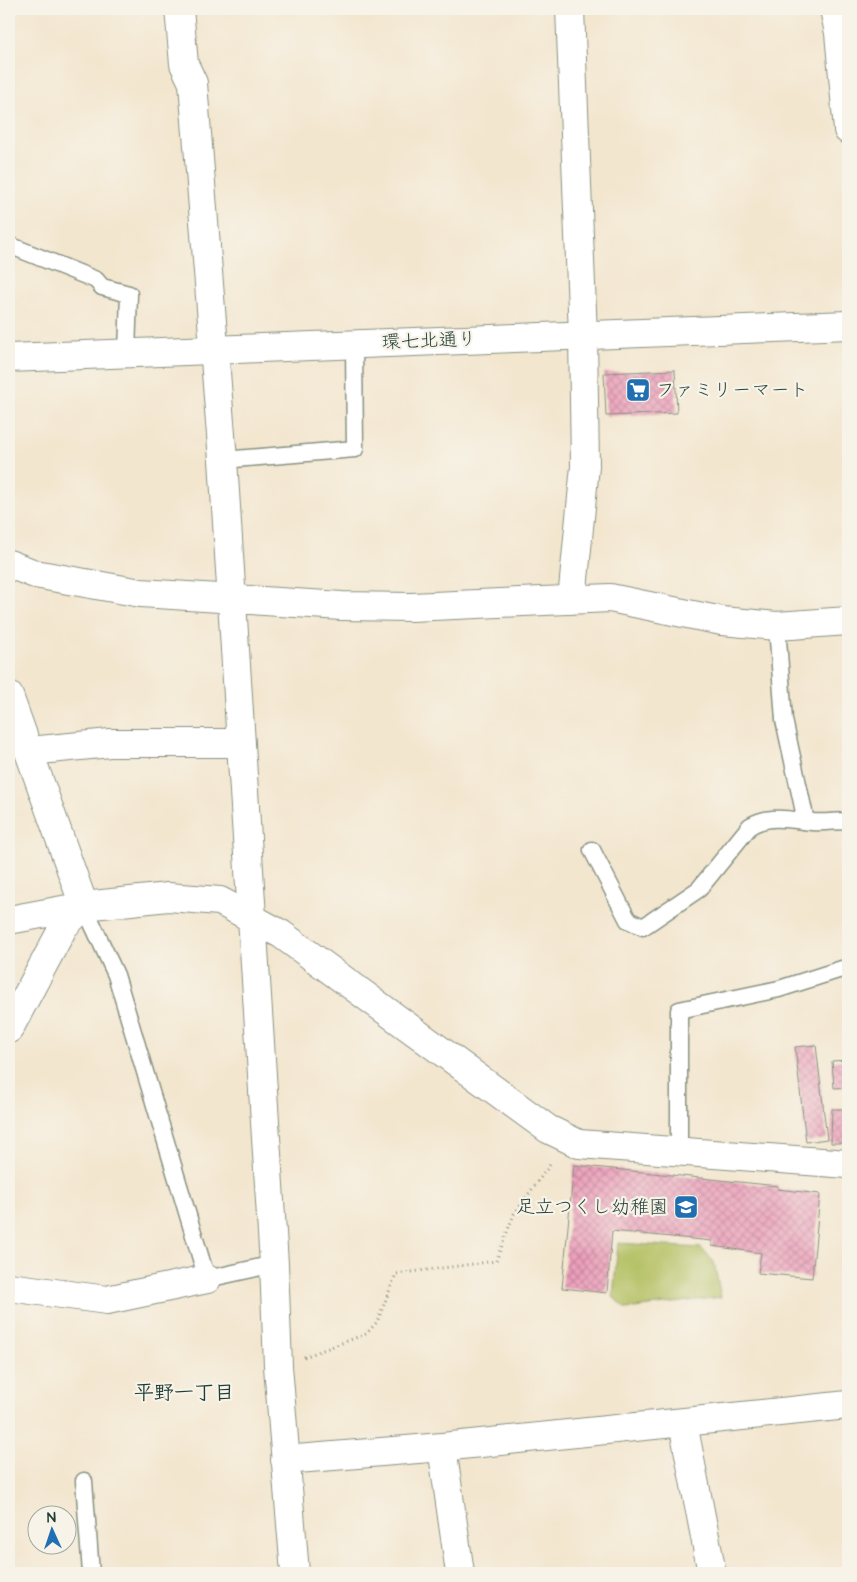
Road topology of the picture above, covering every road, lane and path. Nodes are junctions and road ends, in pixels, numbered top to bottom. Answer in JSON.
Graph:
{"nodes":[{"id":1,"x":179,"y":9,"type":"edge"},
{"id":2,"x":570,"y":9,"type":"edge"},
{"id":3,"x":834,"y":9,"type":"edge"},
{"id":4,"x":848,"y":130,"type":"edge"},
{"id":5,"x":9,"y":245,"type":"edge"},
{"id":6,"x":848,"y":325,"type":"edge"},
{"id":7,"x":583,"y":335,"type":"junction"},
{"id":8,"x":354,"y":344,"type":"junction"},
{"id":9,"x":214,"y":350,"type":"junction"},
{"id":10,"x":127,"y":353,"type":"junction"},
{"id":11,"x":9,"y":358,"type":"edge"},
{"id":12,"x":223,"y":460,"type":"junction"},
{"id":13,"x":9,"y":564,"type":"edge"},
{"id":14,"x":231,"y":598,"type":"junction"},
{"id":15,"x":572,"y":600,"type":"junction"},
{"id":16,"x":848,"y":621,"type":"edge"},
{"id":17,"x":777,"y":626,"type":"junction"},
{"id":18,"x":9,"y":696,"type":"edge"},
{"id":19,"x":241,"y":743,"type":"junction"},
{"id":20,"x":30,"y":751,"type":"junction"},
{"id":21,"x":806,"y":821,"type":"junction"},
{"id":22,"x":848,"y":821,"type":"edge"},
{"id":23,"x":592,"y":850,"type":"dead end"},
{"id":24,"x":84,"y":906,"type":"junction"},
{"id":25,"x":252,"y":917,"type":"junction"},
{"id":26,"x":9,"y":920,"type":"edge"},
{"id":27,"x":848,"y":967,"type":"edge"},
{"id":28,"x":9,"y":1029,"type":"edge"},
{"id":29,"x":568,"y":1139,"type":"junction"},
{"id":30,"x":678,"y":1153,"type":"junction"},
{"id":31,"x":848,"y":1164,"type":"edge"},
{"id":32,"x":274,"y":1264,"type":"junction"},
{"id":33,"x":207,"y":1279,"type":"junction"},
{"id":34,"x":9,"y":1287,"type":"edge"},
{"id":35,"x":278,"y":1366,"type":"junction"},
{"id":36,"x":848,"y":1405,"type":"edge"},
{"id":37,"x":683,"y":1423,"type":"junction"},
{"id":38,"x":442,"y":1447,"type":"junction"},
{"id":39,"x":285,"y":1460,"type":"junction"},
{"id":40,"x":84,"y":1481,"type":"dead end"},
{"id":41,"x":91,"y":1573,"type":"edge"},
{"id":42,"x":294,"y":1573,"type":"edge"},
{"id":43,"x":460,"y":1573,"type":"edge"},
{"id":44,"x":712,"y":1573,"type":"edge"}],
"edges":[{"from":1,"to":9,"type":"street"},
{"from":2,"to":7,"type":"street"},
{"from":3,"to":4,"type":"street"},
{"from":5,"to":10,"type":"lane"},
{"from":6,"to":7,"type":"street","name":"環七北通り"},
{"from":7,"to":8,"type":"street","name":"環七北通り"},
{"from":7,"to":15,"type":"street"},
{"from":8,"to":9,"type":"street","name":"環七北通り"},
{"from":8,"to":12,"type":"lane"},
{"from":9,"to":10,"type":"street","name":"環七北通り"},
{"from":9,"to":12,"type":"street"},
{"from":10,"to":11,"type":"street","name":"環七北通り"},
{"from":12,"to":14,"type":"street"},
{"from":13,"to":14,"type":"street"},
{"from":14,"to":15,"type":"street"},
{"from":14,"to":19,"type":"street"},
{"from":15,"to":17,"type":"street"},
{"from":16,"to":17,"type":"street"},
{"from":17,"to":21,"type":"lane"},
{"from":18,"to":20,"type":"street"},
{"from":19,"to":20,"type":"street"},
{"from":19,"to":25,"type":"street"},
{"from":20,"to":24,"type":"street"},
{"from":21,"to":22,"type":"lane"},
{"from":21,"to":23,"type":"lane"},
{"from":24,"to":25,"type":"street"},
{"from":24,"to":26,"type":"street"},
{"from":24,"to":28,"type":"street"},
{"from":24,"to":33,"type":"lane"},
{"from":25,"to":29,"type":"street"},
{"from":25,"to":32,"type":"street"},
{"from":27,"to":30,"type":"lane"},
{"from":29,"to":30,"type":"street"},
{"from":29,"to":35,"type":"path"},
{"from":30,"to":31,"type":"street"},
{"from":32,"to":33,"type":"lane"},
{"from":32,"to":35,"type":"street"},
{"from":33,"to":34,"type":"street"},
{"from":35,"to":39,"type":"street"},
{"from":36,"to":37,"type":"street"},
{"from":37,"to":38,"type":"street"},
{"from":37,"to":44,"type":"street"},
{"from":38,"to":39,"type":"street"},
{"from":38,"to":43,"type":"street"},
{"from":39,"to":42,"type":"street"},
{"from":40,"to":41,"type":"lane"}]}
